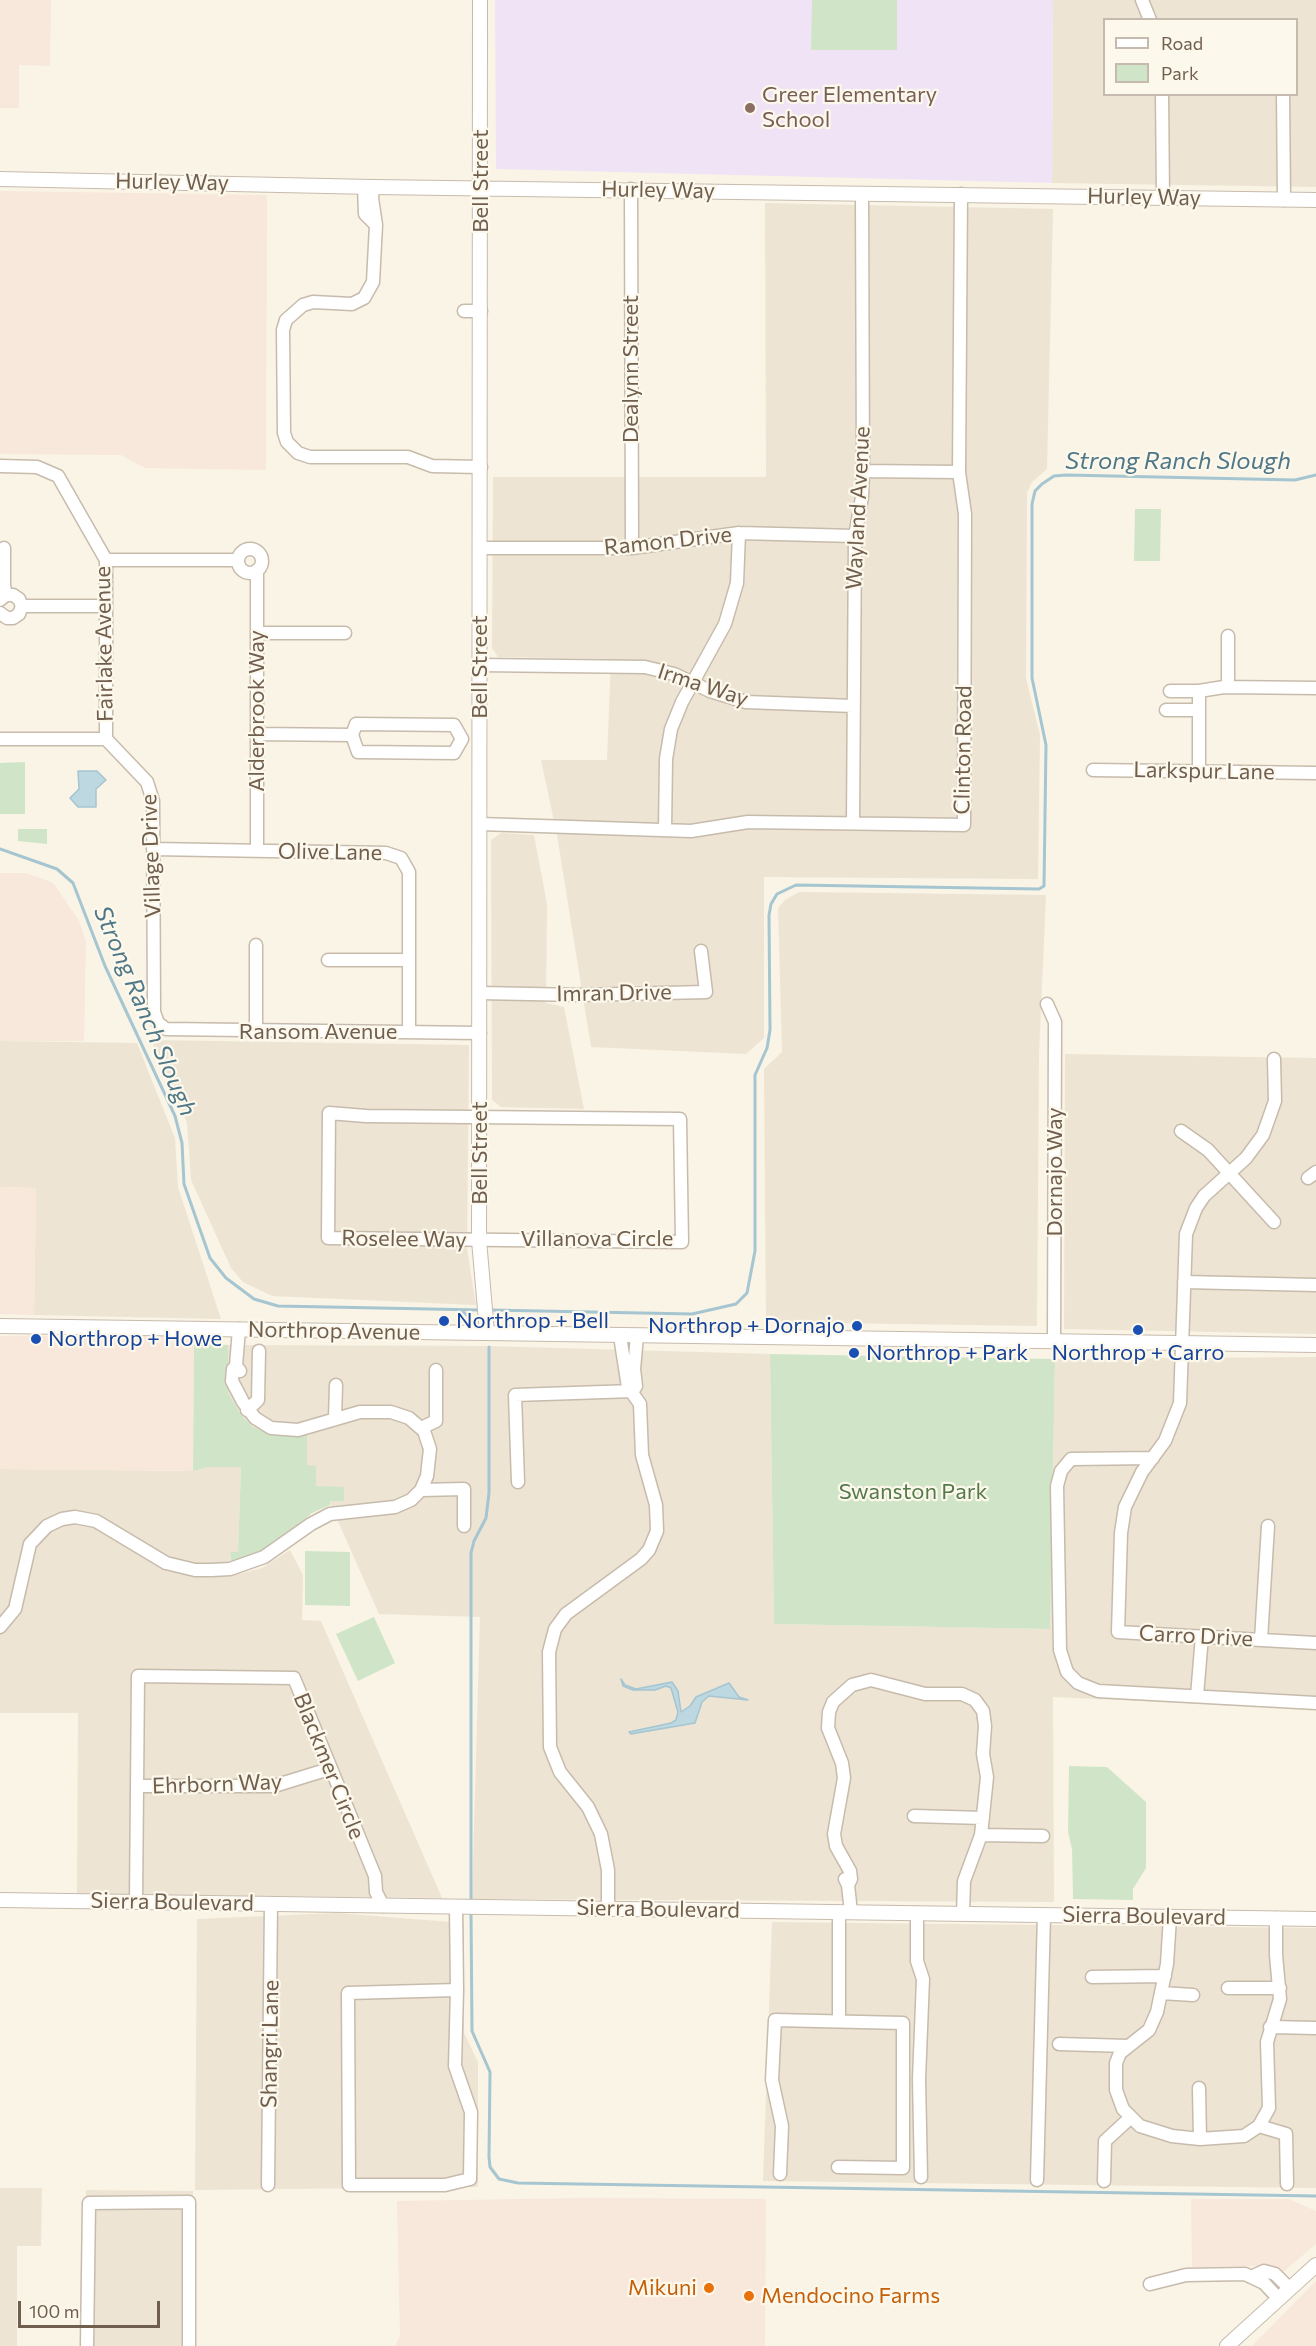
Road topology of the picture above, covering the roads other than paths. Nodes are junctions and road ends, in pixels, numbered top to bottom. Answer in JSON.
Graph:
{"nodes":[{"id":1,"x":480,"y":0,"type":"edge"},
{"id":2,"x":1142,"y":0,"type":"edge"},
{"id":3,"x":1149,"y":18,"type":"edge"},
{"id":4,"x":1162,"y":96,"type":"edge"},
{"id":5,"x":1283,"y":96,"type":"edge"},
{"id":6,"x":0,"y":179,"type":"edge"},
{"id":7,"x":369,"y":187,"type":"junction"},
{"id":8,"x":481,"y":188,"type":"junction"},
{"id":9,"x":631,"y":189,"type":"junction"},
{"id":10,"x":862,"y":194,"type":"junction"},
{"id":11,"x":961,"y":194,"type":"junction"},
{"id":12,"x":1163,"y":197,"type":"junction"},
{"id":13,"x":1284,"y":200,"type":"junction"},
{"id":14,"x":1316,"y":200,"type":"edge"},
{"id":15,"x":464,"y":311,"type":"dead end"},
{"id":16,"x":481,"y":311,"type":"junction"},
{"id":17,"x":0,"y":466,"type":"edge"},
{"id":18,"x":481,"y":467,"type":"junction"},
{"id":19,"x":862,"y":471,"type":"junction"},
{"id":20,"x":959,"y":472,"type":"junction"},
{"id":21,"x":739,"y":533,"type":"junction"},
{"id":22,"x":855,"y":536,"type":"junction"},
{"id":23,"x":4,"y":548,"type":"dead end"},
{"id":24,"x":481,"y":548,"type":"junction"},
{"id":25,"x":632,"y":548,"type":"junction"},
{"id":26,"x":106,"y":560,"type":"junction"},
{"id":27,"x":238,"y":560,"type":"junction"},
{"id":28,"x":257,"y":570,"type":"junction"},
{"id":29,"x":3,"y":598,"type":"edge"},
{"id":30,"x":22,"y":606,"type":"junction"},
{"id":31,"x":105,"y":606,"type":"junction"},
{"id":32,"x":0,"y":613,"type":"edge"},
{"id":33,"x":258,"y":633,"type":"junction"},
{"id":34,"x":345,"y":633,"type":"dead end"},
{"id":35,"x":1227,"y":636,"type":"dead end"},
{"id":36,"x":480,"y":665,"type":"junction"},
{"id":37,"x":693,"y":683,"type":"junction"},
{"id":38,"x":1228,"y":687,"type":"junction"},
{"id":39,"x":1316,"y":688,"type":"edge"},
{"id":40,"x":1170,"y":691,"type":"dead end"},
{"id":41,"x":1199,"y":691,"type":"junction"},
{"id":42,"x":853,"y":706,"type":"junction"},
{"id":43,"x":1166,"y":710,"type":"dead end"},
{"id":44,"x":1198,"y":710,"type":"junction"},
{"id":45,"x":257,"y":734,"type":"junction"},
{"id":46,"x":352,"y":735,"type":"junction"},
{"id":47,"x":0,"y":739,"type":"edge"},
{"id":48,"x":106,"y":739,"type":"junction"},
{"id":49,"x":462,"y":739,"type":"junction"},
{"id":50,"x":480,"y":740,"type":"junction"},
{"id":51,"x":1093,"y":770,"type":"dead end"},
{"id":52,"x":1199,"y":771,"type":"junction"},
{"id":53,"x":1316,"y":773,"type":"edge"},
{"id":54,"x":853,"y":823,"type":"junction"},
{"id":55,"x":480,"y":824,"type":"junction"},
{"id":56,"x":665,"y":830,"type":"junction"},
{"id":57,"x":153,"y":849,"type":"junction"},
{"id":58,"x":257,"y":851,"type":"junction"},
{"id":59,"x":256,"y":945,"type":"dead end"},
{"id":60,"x":701,"y":951,"type":"dead end"},
{"id":61,"x":328,"y":960,"type":"dead end"},
{"id":62,"x":409,"y":960,"type":"junction"},
{"id":63,"x":480,"y":993,"type":"junction"},
{"id":64,"x":1047,"y":1004,"type":"dead end"},
{"id":65,"x":158,"y":1023,"type":"joint"},
{"id":66,"x":256,"y":1031,"type":"junction"},
{"id":67,"x":409,"y":1032,"type":"junction"},
{"id":68,"x":480,"y":1034,"type":"junction"},
{"id":69,"x":1274,"y":1059,"type":"dead end"},
{"id":70,"x":480,"y":1117,"type":"junction"},
{"id":71,"x":1181,"y":1131,"type":"dead end"},
{"id":72,"x":1230,"y":1173,"type":"junction"},
{"id":73,"x":1274,"y":1222,"type":"dead end"},
{"id":74,"x":480,"y":1240,"type":"junction"},
{"id":75,"x":1184,"y":1282,"type":"junction"},
{"id":76,"x":1316,"y":1285,"type":"edge"},
{"id":77,"x":0,"y":1326,"type":"edge"},
{"id":78,"x":239,"y":1329,"type":"junction"},
{"id":79,"x":487,"y":1333,"type":"junction"},
{"id":80,"x":620,"y":1336,"type":"junction"},
{"id":81,"x":637,"y":1336,"type":"junction"},
{"id":82,"x":1054,"y":1341,"type":"junction"},
{"id":83,"x":1182,"y":1343,"type":"junction"},
{"id":84,"x":1316,"y":1345,"type":"edge"},
{"id":85,"x":259,"y":1351,"type":"dead end"},
{"id":86,"x":629,"y":1369,"type":"junction"},
{"id":87,"x":436,"y":1370,"type":"dead end"},
{"id":88,"x":336,"y":1385,"type":"dead end"},
{"id":89,"x":633,"y":1391,"type":"junction"},
{"id":90,"x":247,"y":1410,"type":"junction"},
{"id":91,"x":335,"y":1418,"type":"junction"},
{"id":92,"x":421,"y":1428,"type":"junction"},
{"id":93,"x":1153,"y":1458,"type":"junction"},
{"id":94,"x":518,"y":1482,"type":"dead end"},
{"id":95,"x":421,"y":1490,"type":"junction"},
{"id":96,"x":464,"y":1526,"type":"dead end"},
{"id":97,"x":1268,"y":1526,"type":"dead end"},
{"id":98,"x":0,"y":1627,"type":"edge"},
{"id":99,"x":1202,"y":1636,"type":"junction"},
{"id":100,"x":1261,"y":1640,"type":"junction"},
{"id":101,"x":1316,"y":1643,"type":"edge"},
{"id":102,"x":1197,"y":1696,"type":"junction"},
{"id":103,"x":1316,"y":1703,"type":"edge"},
{"id":104,"x":329,"y":1769,"type":"junction"},
{"id":105,"x":138,"y":1786,"type":"junction"},
{"id":106,"x":914,"y":1816,"type":"dead end"},
{"id":107,"x":983,"y":1818,"type":"junction"},
{"id":108,"x":981,"y":1835,"type":"junction"},
{"id":109,"x":1043,"y":1836,"type":"dead end"},
{"id":110,"x":0,"y":1899,"type":"edge"},
{"id":111,"x":136,"y":1900,"type":"junction"},
{"id":112,"x":271,"y":1904,"type":"junction"},
{"id":113,"x":383,"y":1906,"type":"junction"},
{"id":114,"x":466,"y":1907,"type":"junction"},
{"id":115,"x":608,"y":1909,"type":"junction"},
{"id":116,"x":845,"y":1912,"type":"junction"},
{"id":117,"x":916,"y":1913,"type":"junction"},
{"id":118,"x":963,"y":1914,"type":"junction"},
{"id":119,"x":1044,"y":1915,"type":"junction"},
{"id":120,"x":1170,"y":1917,"type":"junction"},
{"id":121,"x":1276,"y":1918,"type":"junction"},
{"id":122,"x":1316,"y":1919,"type":"edge"},
{"id":123,"x":1165,"y":1976,"type":"junction"},
{"id":124,"x":1092,"y":1977,"type":"dead end"},
{"id":125,"x":1228,"y":1988,"type":"dead end"},
{"id":126,"x":1280,"y":1988,"type":"junction"},
{"id":127,"x":457,"y":1990,"type":"junction"},
{"id":128,"x":1161,"y":1993,"type":"junction"},
{"id":129,"x":1193,"y":1995,"type":"dead end"},
{"id":130,"x":839,"y":2021,"type":"junction"},
{"id":131,"x":1270,"y":2027,"type":"junction"},
{"id":132,"x":1316,"y":2028,"type":"edge"},
{"id":133,"x":1059,"y":2044,"type":"dead end"},
{"id":134,"x":1128,"y":2046,"type":"junction"},
{"id":135,"x":1199,"y":2088,"type":"dead end"},
{"id":136,"x":1130,"y":2118,"type":"junction"},
{"id":137,"x":1259,"y":2126,"type":"junction"},
{"id":138,"x":1200,"y":2139,"type":"junction"},
{"id":139,"x":838,"y":2167,"type":"dead end"},
{"id":140,"x":780,"y":2174,"type":"dead end"},
{"id":141,"x":921,"y":2177,"type":"dead end"},
{"id":142,"x":1037,"y":2180,"type":"dead end"},
{"id":143,"x":1104,"y":2181,"type":"dead end"},
{"id":144,"x":268,"y":2184,"type":"dead end"},
{"id":145,"x":1287,"y":2184,"type":"dead end"},
{"id":146,"x":1316,"y":2265,"type":"edge"},
{"id":147,"x":1251,"y":2277,"type":"junction"},
{"id":148,"x":1150,"y":2284,"type":"dead end"},
{"id":149,"x":1290,"y":2289,"type":"junction"},
{"id":150,"x":1279,"y":2299,"type":"junction"},
{"id":151,"x":87,"y":2346,"type":"edge"},
{"id":152,"x":189,"y":2346,"type":"edge"},
{"id":153,"x":1227,"y":2346,"type":"edge"}],
"edges":[{"from":1,"to":8,"type":"street","name":"Bell Street"},
{"from":2,"to":3,"type":"street"},
{"from":4,"to":12,"type":"street"},
{"from":5,"to":13,"type":"street"},
{"from":6,"to":7,"type":"street","name":"Hurley Way"},
{"from":7,"to":8,"type":"street","name":"Hurley Way"},
{"from":7,"to":18,"type":"street"},
{"from":8,"to":9,"type":"street","name":"Hurley Way"},
{"from":8,"to":16,"type":"street","name":"Bell Street"},
{"from":9,"to":10,"type":"street","name":"Hurley Way"},
{"from":9,"to":25,"type":"street","name":"Dealynn Street"},
{"from":10,"to":11,"type":"street","name":"Hurley Way"},
{"from":10,"to":19,"type":"street","name":"Wayland Avenue"},
{"from":11,"to":12,"type":"street","name":"Hurley Way"},
{"from":11,"to":20,"type":"street","name":"Clinton Road"},
{"from":12,"to":13,"type":"street","name":"Hurley Way"},
{"from":13,"to":14,"type":"street","name":"Hurley Way"},
{"from":15,"to":16,"type":"street"},
{"from":16,"to":18,"type":"street","name":"Bell Street"},
{"from":17,"to":26,"type":"street","name":"Fairlake Avenue"},
{"from":18,"to":24,"type":"street","name":"Bell Street"},
{"from":19,"to":20,"type":"street"},
{"from":19,"to":22,"type":"street","name":"Wayland Avenue"},
{"from":20,"to":54,"type":"street","name":"Clinton Road"},
{"from":21,"to":22,"type":"street","name":"Ramon Drive"},
{"from":21,"to":25,"type":"street","name":"Ramon Drive"},
{"from":21,"to":37,"type":"street"},
{"from":22,"to":42,"type":"street","name":"Wayland Avenue"},
{"from":23,"to":29,"type":"street"},
{"from":24,"to":25,"type":"street","name":"Ramon Drive"},
{"from":24,"to":36,"type":"street","name":"Bell Street"},
{"from":26,"to":27,"type":"street","name":"Alderbrook Way"},
{"from":26,"to":31,"type":"street","name":"Fairlake Avenue"},
{"from":27,"to":28,"type":"street","name":"Alderbrook Way"},
{"from":27,"to":28,"type":"street","name":"Alderbrook Way"},
{"from":28,"to":33,"type":"street","name":"Alderbrook Way"},
{"from":29,"to":30,"type":"street"},
{"from":30,"to":31,"type":"street"},
{"from":30,"to":32,"type":"street"},
{"from":31,"to":48,"type":"street","name":"Fairlake Avenue"},
{"from":33,"to":34,"type":"street"},
{"from":33,"to":45,"type":"street","name":"Alderbrook Way"},
{"from":35,"to":38,"type":"street"},
{"from":36,"to":37,"type":"street","name":"Irma Way"},
{"from":36,"to":50,"type":"street","name":"Bell Street"},
{"from":37,"to":42,"type":"street","name":"Irma Way"},
{"from":37,"to":56,"type":"street"},
{"from":38,"to":39,"type":"street"},
{"from":38,"to":41,"type":"street"},
{"from":40,"to":41,"type":"street"},
{"from":41,"to":44,"type":"street"},
{"from":42,"to":54,"type":"street","name":"Wayland Avenue"},
{"from":43,"to":44,"type":"street"},
{"from":44,"to":52,"type":"street"},
{"from":45,"to":46,"type":"street"},
{"from":45,"to":58,"type":"street","name":"Alderbrook Way"},
{"from":46,"to":49,"type":"street"},
{"from":46,"to":49,"type":"street"},
{"from":47,"to":48,"type":"street"},
{"from":48,"to":57,"type":"street","name":"Village Drive"},
{"from":49,"to":50,"type":"street"},
{"from":50,"to":55,"type":"street","name":"Bell Street"},
{"from":51,"to":52,"type":"street","name":"Larkspur Lane"},
{"from":52,"to":53,"type":"street","name":"Larkspur Lane"},
{"from":54,"to":56,"type":"street","name":"Clinton Road"},
{"from":55,"to":56,"type":"street","name":"Clinton Road"},
{"from":55,"to":63,"type":"street","name":"Bell Street"},
{"from":57,"to":58,"type":"street","name":"Olive Lane"},
{"from":57,"to":65,"type":"street","name":"Village Drive"},
{"from":58,"to":62,"type":"street","name":"Olive Lane"},
{"from":59,"to":66,"type":"street"},
{"from":60,"to":63,"type":"street","name":"Imran Drive"},
{"from":61,"to":62,"type":"street"},
{"from":62,"to":67,"type":"street","name":"Olive Lane"},
{"from":63,"to":68,"type":"street","name":"Bell Street"},
{"from":64,"to":82,"type":"street","name":"Dornajo Way"},
{"from":65,"to":66,"type":"street","name":"Ransom Avenue"},
{"from":66,"to":67,"type":"street","name":"Ransom Avenue"},
{"from":67,"to":68,"type":"street","name":"Ransom Avenue"},
{"from":68,"to":70,"type":"street","name":"Bell Street"},
{"from":69,"to":72,"type":"street","name":"Carro Drive"},
{"from":70,"to":74,"type":"street","name":"Bell Street"},
{"from":70,"to":74,"type":"street","name":"Roselee Way"},
{"from":70,"to":74,"type":"street","name":"Villanova Circle"},
{"from":71,"to":72,"type":"street"},
{"from":72,"to":73,"type":"street"},
{"from":72,"to":75,"type":"street","name":"Carro Drive"},
{"from":74,"to":79,"type":"street","name":"Bell Street"},
{"from":75,"to":76,"type":"street"},
{"from":75,"to":83,"type":"street","name":"Carro Drive"},
{"from":77,"to":78,"type":"street","name":"Northrop Avenue"},
{"from":78,"to":79,"type":"street","name":"Northrop Avenue"},
{"from":78,"to":90,"type":"street"},
{"from":79,"to":80,"type":"street","name":"Northrop Avenue"},
{"from":80,"to":81,"type":"street","name":"Northrop Avenue"},
{"from":80,"to":86,"type":"street"},
{"from":81,"to":82,"type":"street","name":"Northrop Avenue"},
{"from":81,"to":86,"type":"street"},
{"from":82,"to":83,"type":"street","name":"Northrop Avenue"},
{"from":83,"to":84,"type":"street","name":"Northrop Avenue"},
{"from":83,"to":93,"type":"street","name":"Carro Drive"},
{"from":85,"to":90,"type":"street"},
{"from":86,"to":89,"type":"street"},
{"from":87,"to":92,"type":"street"},
{"from":88,"to":91,"type":"street"},
{"from":89,"to":94,"type":"street"},
{"from":89,"to":115,"type":"street"},
{"from":90,"to":91,"type":"street"},
{"from":91,"to":92,"type":"street"},
{"from":92,"to":95,"type":"street"},
{"from":93,"to":99,"type":"street","name":"Carro Drive"},
{"from":93,"to":102,"type":"street"},
{"from":95,"to":96,"type":"street"},
{"from":95,"to":98,"type":"street"},
{"from":97,"to":100,"type":"street"},
{"from":99,"to":100,"type":"street","name":"Carro Drive"},
{"from":99,"to":102,"type":"street"},
{"from":100,"to":101,"type":"street","name":"Carro Drive"},
{"from":102,"to":103,"type":"street"},
{"from":104,"to":105,"type":"street","name":"Ehrborn Way"},
{"from":104,"to":105,"type":"street","name":"Blackmer Circle"},
{"from":104,"to":113,"type":"street","name":"Blackmer Circle"},
{"from":105,"to":111,"type":"street","name":"Blackmer Circle"},
{"from":106,"to":107,"type":"street"},
{"from":107,"to":108,"type":"street"},
{"from":107,"to":116,"type":"street"},
{"from":108,"to":109,"type":"street"},
{"from":108,"to":118,"type":"street"},
{"from":110,"to":111,"type":"street","name":"Sierra Boulevard"},
{"from":111,"to":112,"type":"street","name":"Sierra Boulevard"},
{"from":112,"to":113,"type":"street","name":"Sierra Boulevard"},
{"from":112,"to":144,"type":"street","name":"Shangri Lane"},
{"from":113,"to":114,"type":"street","name":"Sierra Boulevard"},
{"from":114,"to":115,"type":"street","name":"Sierra Boulevard"},
{"from":114,"to":127,"type":"street"},
{"from":115,"to":116,"type":"street","name":"Sierra Boulevard"},
{"from":116,"to":117,"type":"street","name":"Sierra Boulevard"},
{"from":116,"to":130,"type":"street"},
{"from":117,"to":118,"type":"street","name":"Sierra Boulevard"},
{"from":117,"to":141,"type":"street"},
{"from":118,"to":119,"type":"street","name":"Sierra Boulevard"},
{"from":119,"to":120,"type":"street","name":"Sierra Boulevard"},
{"from":119,"to":142,"type":"street"},
{"from":120,"to":121,"type":"street","name":"Sierra Boulevard"},
{"from":120,"to":123,"type":"street"},
{"from":121,"to":122,"type":"street","name":"Sierra Boulevard"},
{"from":121,"to":126,"type":"street"},
{"from":123,"to":124,"type":"street"},
{"from":123,"to":128,"type":"street"},
{"from":125,"to":126,"type":"street"},
{"from":126,"to":131,"type":"street"},
{"from":127,"to":127,"type":"street"},
{"from":128,"to":129,"type":"street"},
{"from":128,"to":134,"type":"street"},
{"from":130,"to":139,"type":"street"},
{"from":130,"to":140,"type":"street"},
{"from":131,"to":132,"type":"street"},
{"from":131,"to":137,"type":"street"},
{"from":133,"to":134,"type":"street"},
{"from":134,"to":136,"type":"street"},
{"from":135,"to":138,"type":"street"},
{"from":136,"to":138,"type":"street"},
{"from":136,"to":143,"type":"street"},
{"from":137,"to":138,"type":"street"},
{"from":137,"to":145,"type":"street"},
{"from":146,"to":149,"type":"street"},
{"from":147,"to":148,"type":"street"},
{"from":147,"to":149,"type":"street"},
{"from":147,"to":150,"type":"street"},
{"from":149,"to":150,"type":"street"},
{"from":150,"to":153,"type":"street"},
{"from":151,"to":152,"type":"street"}]}
